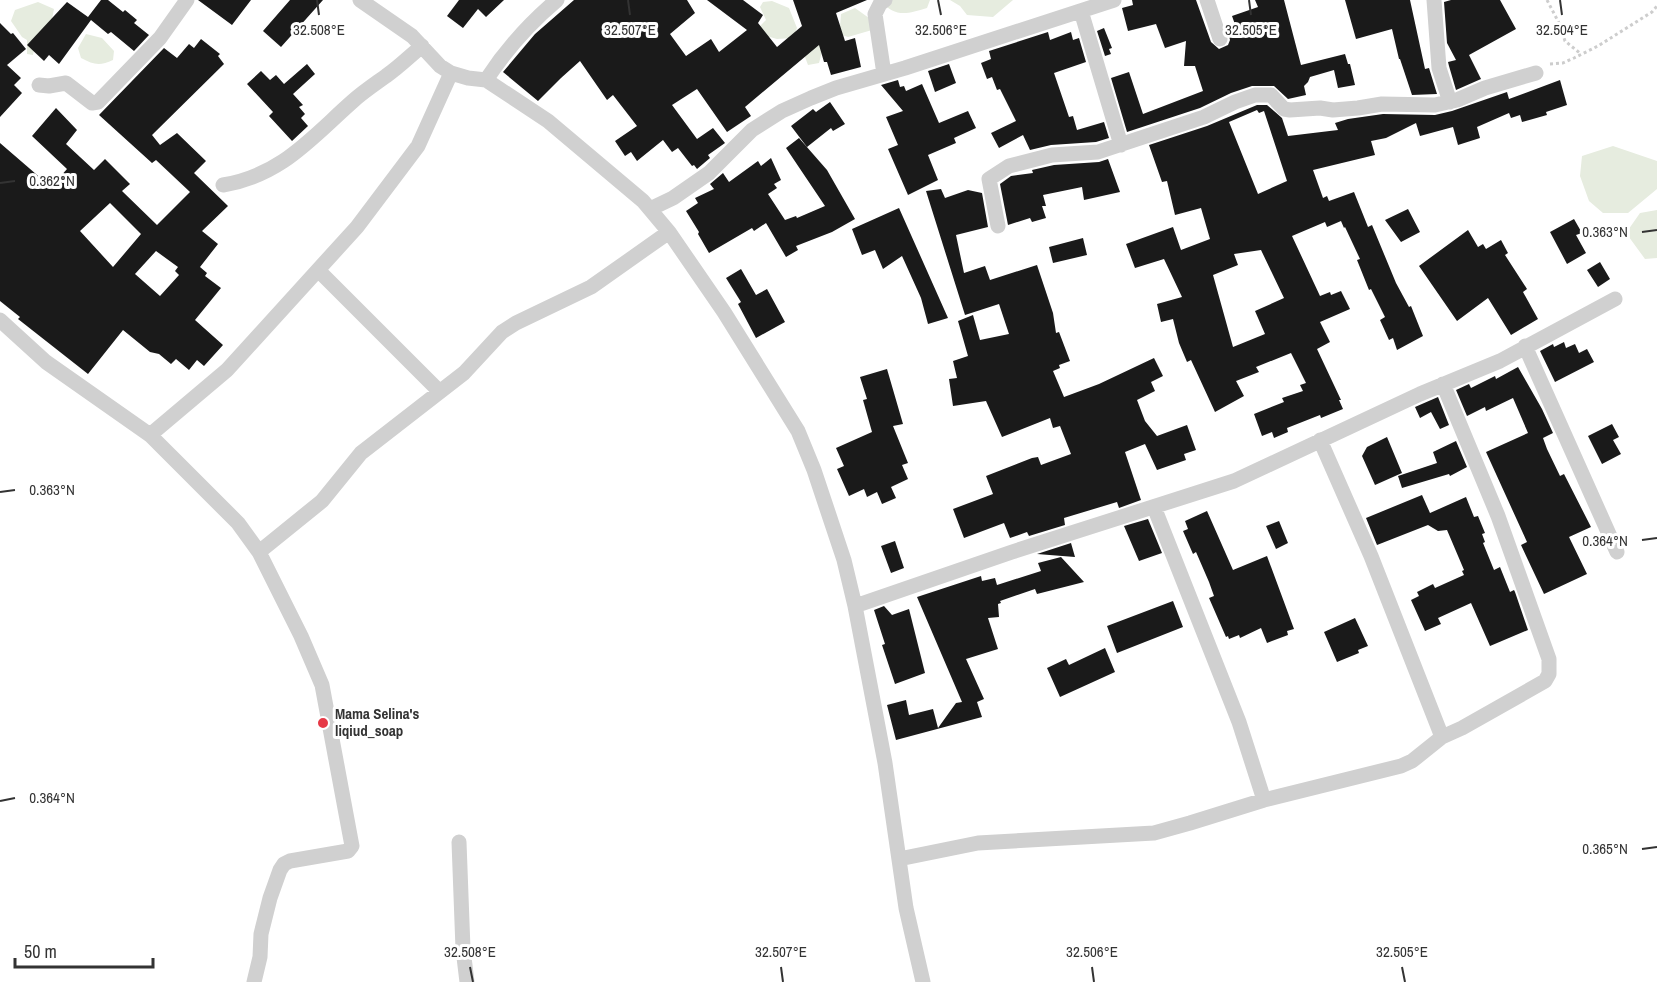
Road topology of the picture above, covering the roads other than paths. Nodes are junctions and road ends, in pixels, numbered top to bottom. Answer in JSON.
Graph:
{"nodes":[{"id":1,"x":187,"y":0,"type":"edge"},
{"id":2,"x":360,"y":0,"type":"edge"},
{"id":3,"x":557,"y":0,"type":"edge"},
{"id":4,"x":885,"y":0,"type":"edge"},
{"id":5,"x":1114,"y":0,"type":"edge"},
{"id":6,"x":1207,"y":0,"type":"edge"},
{"id":7,"x":1434,"y":0,"type":"edge"},
{"id":8,"x":1081,"y":11,"type":"junction"},
{"id":9,"x":1220,"y":39,"type":"dead end"},
{"id":10,"x":422,"y":46,"type":"junction"},
{"id":11,"x":451,"y":73,"type":"junction"},
{"id":12,"x":1536,"y":73,"type":"road end"},
{"id":13,"x":884,"y":74,"type":"junction"},
{"id":14,"x":486,"y":80,"type":"junction"},
{"id":15,"x":39,"y":85,"type":"dead end"},
{"id":16,"x":1450,"y":102,"type":"junction"},
{"id":17,"x":1121,"y":145,"type":"junction"},
{"id":18,"x":223,"y":185,"type":"dead end"},
{"id":19,"x":650,"y":208,"type":"junction"},
{"id":20,"x":998,"y":226,"type":"dead end"},
{"id":21,"x":669,"y":232,"type":"junction"},
{"id":22,"x":319,"y":271,"type":"junction"},
{"id":23,"x":1615,"y":299,"type":"dead end"},
{"id":24,"x":0,"y":320,"type":"edge"},
{"id":25,"x":1525,"y":346,"type":"junction"},
{"id":26,"x":1443,"y":384,"type":"junction"},
{"id":27,"x":439,"y":391,"type":"junction"},
{"id":28,"x":150,"y":435,"type":"junction"},
{"id":29,"x":1320,"y":440,"type":"junction"},
{"id":30,"x":1154,"y":507,"type":"junction"},
{"id":31,"x":258,"y":552,"type":"junction"},
{"id":32,"x":1617,"y":552,"type":"dead end"},
{"id":33,"x":855,"y":606,"type":"junction"},
{"id":34,"x":1442,"y":737,"type":"junction"},
{"id":35,"x":1264,"y":800,"type":"junction"},
{"id":36,"x":459,"y":842,"type":"dead end"},
{"id":37,"x":899,"y":859,"type":"junction"},
{"id":38,"x":254,"y":982,"type":"edge"},
{"id":39,"x":467,"y":982,"type":"edge"},
{"id":40,"x":923,"y":982,"type":"edge"}],
"edges":[{"from":1,"to":15,"type":"street"},
{"from":2,"to":10,"type":"street"},
{"from":3,"to":14,"type":"street"},
{"from":4,"to":13,"type":"street"},
{"from":5,"to":8,"type":"street"},
{"from":6,"to":9,"type":"street"},
{"from":7,"to":16,"type":"street"},
{"from":8,"to":13,"type":"street"},
{"from":8,"to":17,"type":"street"},
{"from":10,"to":11,"type":"street"},
{"from":10,"to":18,"type":"street"},
{"from":11,"to":14,"type":"street"},
{"from":11,"to":22,"type":"street"},
{"from":12,"to":16,"type":"street"},
{"from":13,"to":19,"type":"street"},
{"from":14,"to":19,"type":"street"},
{"from":16,"to":17,"type":"street"},
{"from":17,"to":20,"type":"street"},
{"from":19,"to":21,"type":"street"},
{"from":21,"to":27,"type":"street"},
{"from":21,"to":33,"type":"street"},
{"from":22,"to":27,"type":"street"},
{"from":22,"to":28,"type":"street"},
{"from":23,"to":25,"type":"street"},
{"from":24,"to":28,"type":"street"},
{"from":25,"to":26,"type":"street"},
{"from":25,"to":32,"type":"street"},
{"from":26,"to":29,"type":"street"},
{"from":26,"to":34,"type":"street"},
{"from":27,"to":31,"type":"street"},
{"from":28,"to":31,"type":"street"},
{"from":29,"to":30,"type":"street"},
{"from":29,"to":34,"type":"street"},
{"from":30,"to":33,"type":"street"},
{"from":30,"to":35,"type":"street"},
{"from":31,"to":38,"type":"street"},
{"from":33,"to":37,"type":"street"},
{"from":34,"to":35,"type":"street"},
{"from":35,"to":37,"type":"street"},
{"from":36,"to":39,"type":"street"},
{"from":37,"to":40,"type":"street"}]}
